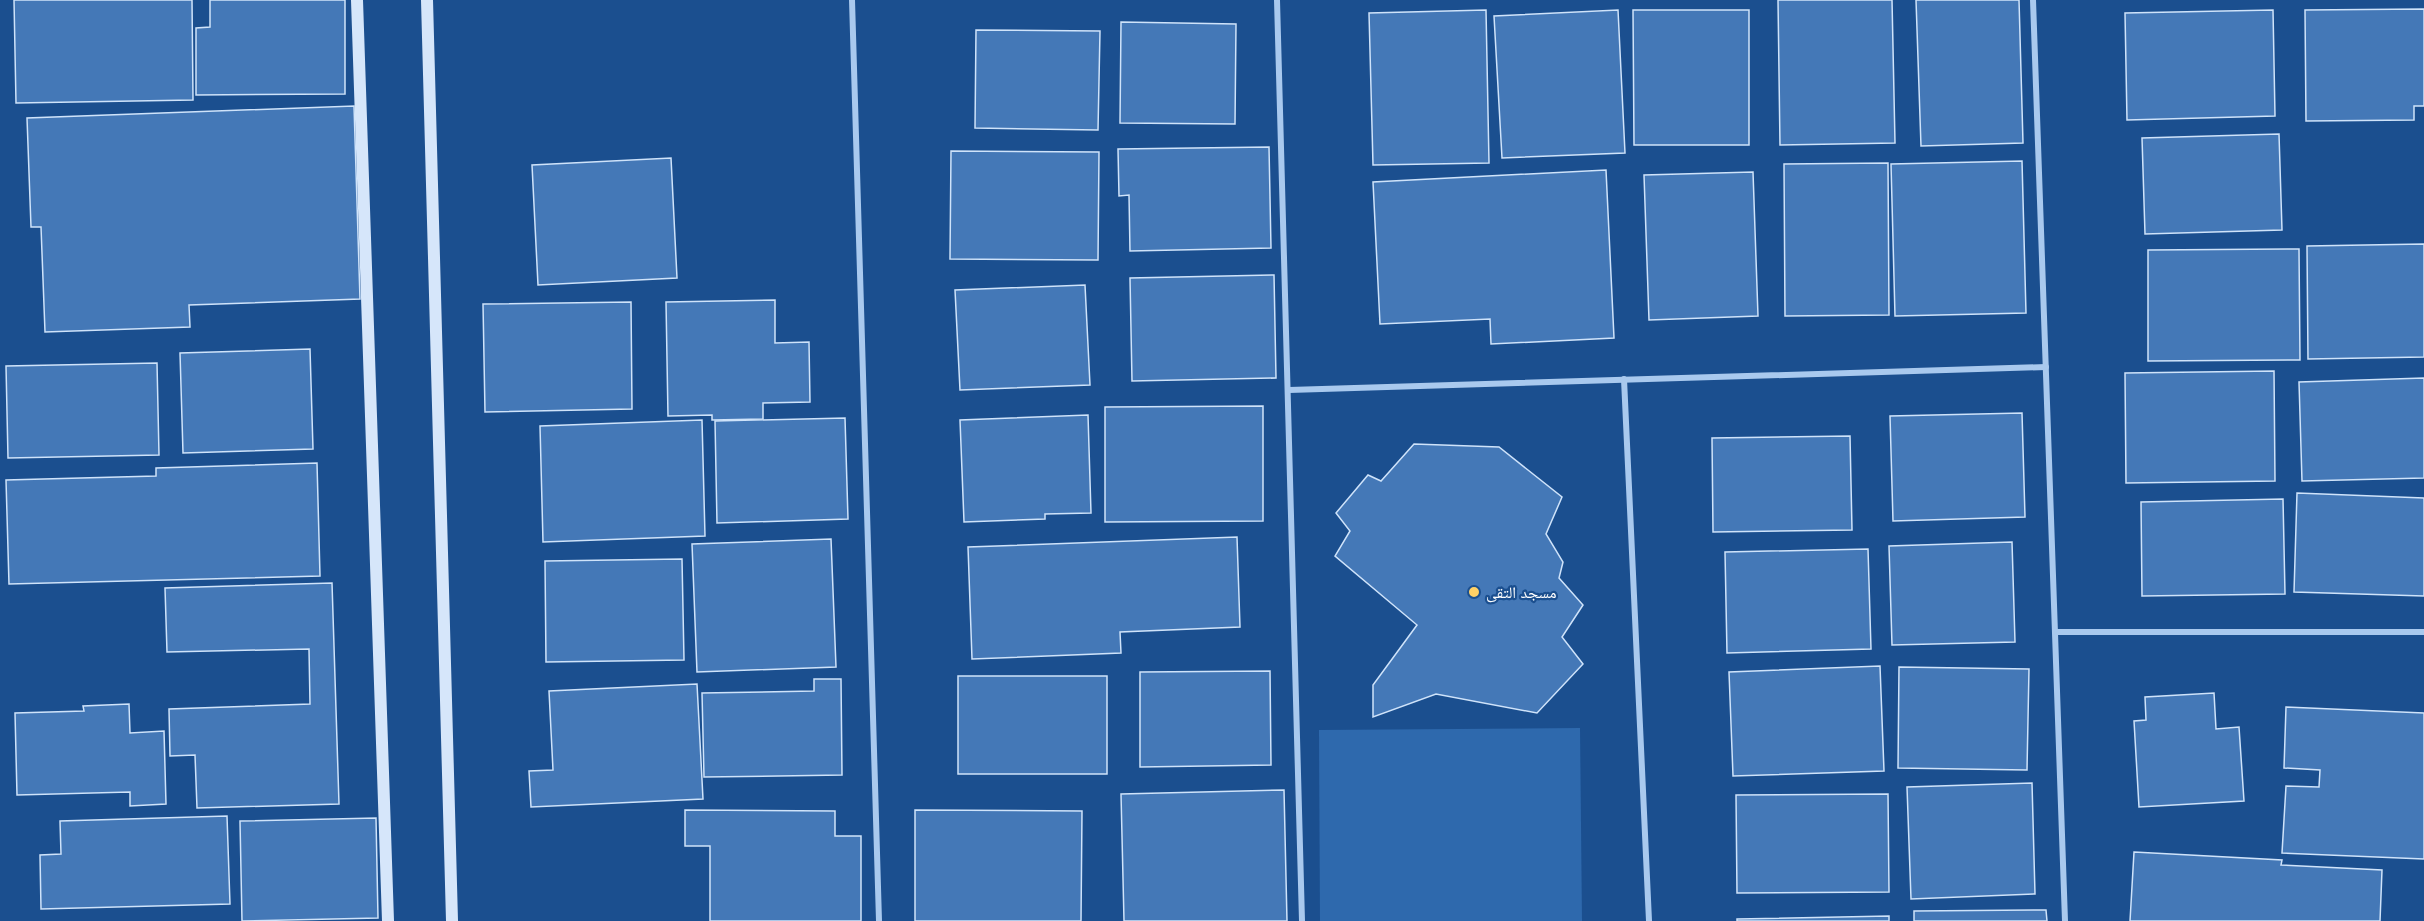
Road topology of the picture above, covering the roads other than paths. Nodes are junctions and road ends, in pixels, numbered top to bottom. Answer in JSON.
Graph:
{"nodes":[{"id":1,"x":357,"y":0,"type":"edge"},
{"id":2,"x":427,"y":0,"type":"edge"},
{"id":3,"x":852,"y":0,"type":"edge"},
{"id":4,"x":1277,"y":0,"type":"edge"},
{"id":5,"x":2033,"y":0,"type":"edge"},
{"id":6,"x":2046,"y":367,"type":"junction"},
{"id":7,"x":1624,"y":379,"type":"junction"},
{"id":8,"x":1289,"y":390,"type":"junction"},
{"id":9,"x":2055,"y":632,"type":"junction"},
{"id":10,"x":2424,"y":632,"type":"edge"},
{"id":11,"x":388,"y":921,"type":"edge"},
{"id":12,"x":452,"y":921,"type":"edge"},
{"id":13,"x":879,"y":921,"type":"edge"},
{"id":14,"x":1302,"y":921,"type":"edge"},
{"id":15,"x":1649,"y":921,"type":"edge"},
{"id":16,"x":2065,"y":921,"type":"edge"}],
"edges":[{"from":1,"to":11,"type":"street"},
{"from":2,"to":12,"type":"street"},
{"from":3,"to":13,"type":"street"},
{"from":4,"to":8,"type":"street"},
{"from":5,"to":6,"type":"street"},
{"from":6,"to":7,"type":"street"},
{"from":6,"to":9,"type":"street"},
{"from":7,"to":8,"type":"street"},
{"from":7,"to":15,"type":"street"},
{"from":8,"to":14,"type":"street"},
{"from":9,"to":10,"type":"street"},
{"from":9,"to":16,"type":"street"}]}
